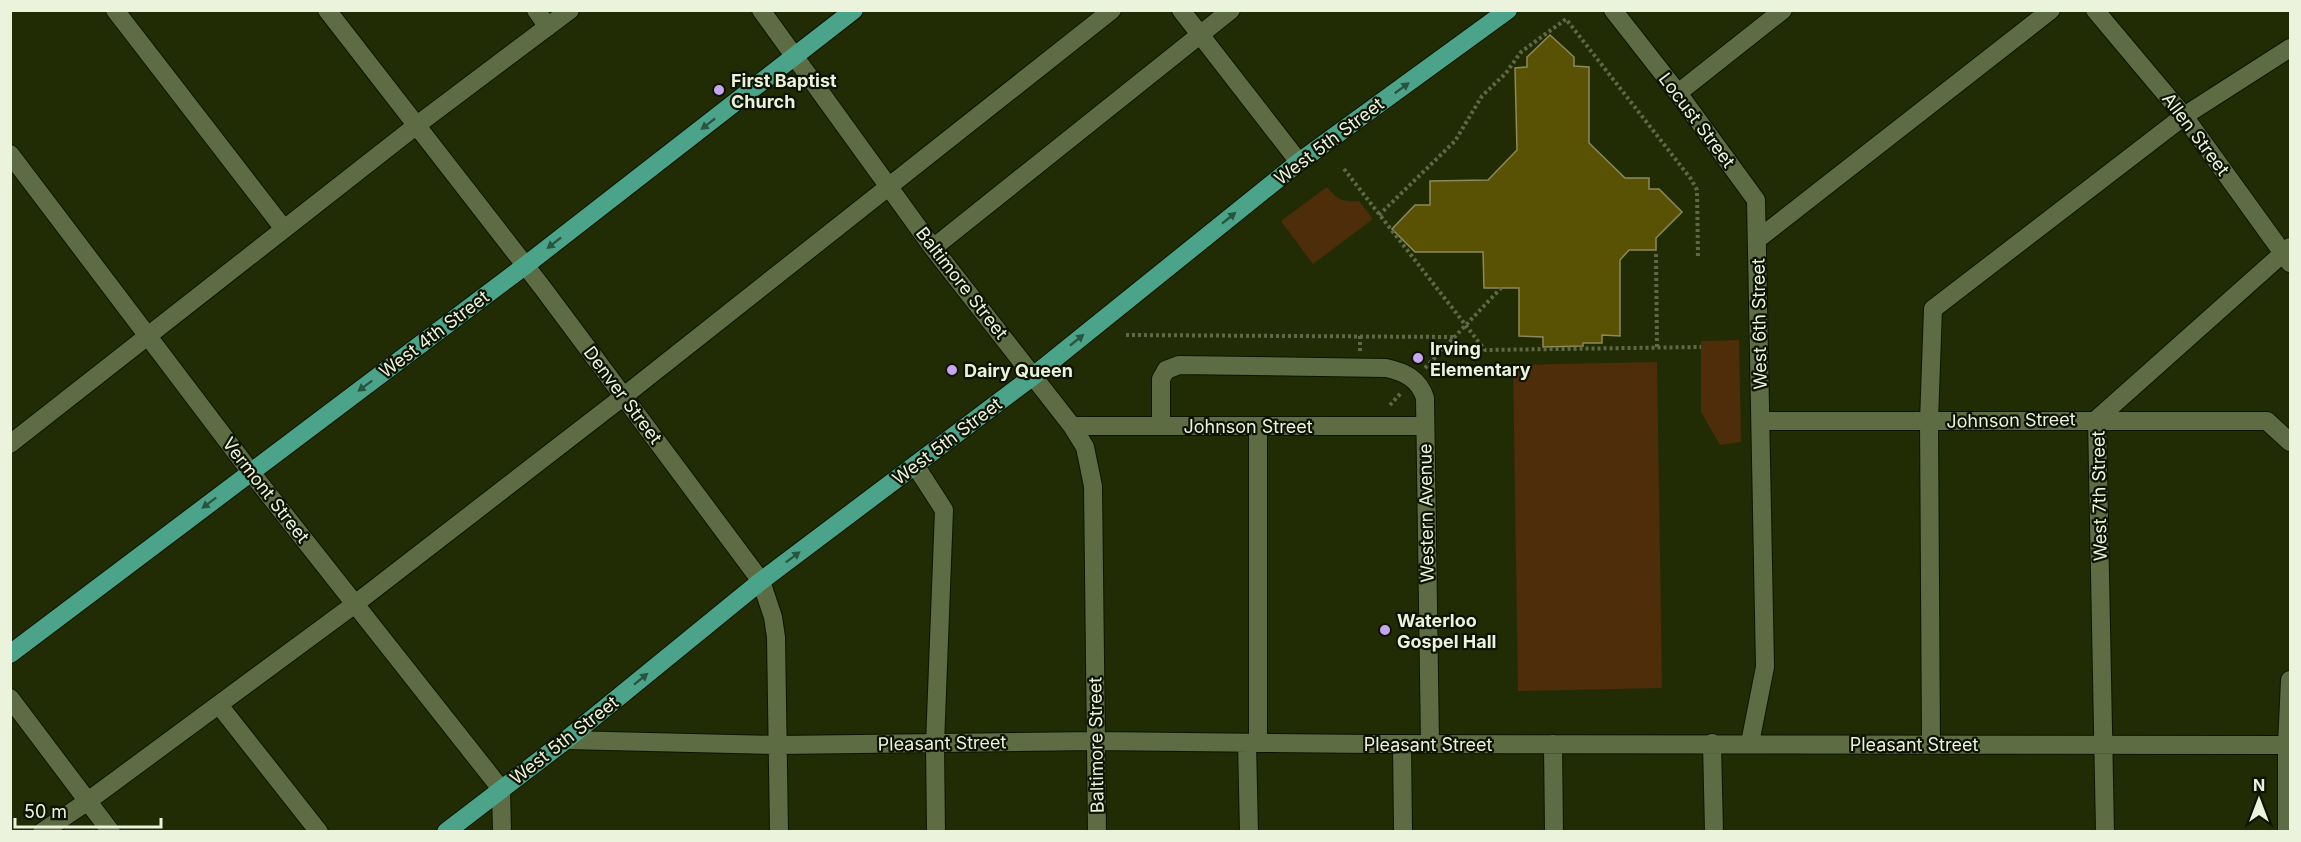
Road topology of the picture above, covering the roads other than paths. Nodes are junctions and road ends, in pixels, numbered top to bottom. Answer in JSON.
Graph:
{"nodes":[{"id":1,"x":116,"y":10,"type":"edge"},
{"id":2,"x":327,"y":10,"type":"edge"},
{"id":3,"x":536,"y":10,"type":"edge"},
{"id":4,"x":570,"y":10,"type":"edge"},
{"id":5,"x":761,"y":10,"type":"edge"},
{"id":6,"x":854,"y":10,"type":"edge"},
{"id":7,"x":1112,"y":10,"type":"edge"},
{"id":8,"x":1181,"y":10,"type":"edge"},
{"id":9,"x":1231,"y":10,"type":"edge"},
{"id":10,"x":1508,"y":10,"type":"edge"},
{"id":11,"x":1613,"y":10,"type":"edge"},
{"id":12,"x":1783,"y":10,"type":"edge"},
{"id":13,"x":2051,"y":10,"type":"edge"},
{"id":14,"x":2095,"y":10,"type":"edge"},
{"id":15,"x":549,"y":27,"type":"junction"},
{"id":16,"x":1200,"y":34,"type":"junction"},
{"id":17,"x":2290,"y":48,"type":"edge"},
{"id":18,"x":795,"y":57,"type":"junction"},
{"id":19,"x":1678,"y":93,"type":"junction"},
{"id":20,"x":2184,"y":116,"type":"junction"},
{"id":21,"x":417,"y":125,"type":"junction"},
{"id":22,"x":10,"y":154,"type":"edge"},
{"id":23,"x":1299,"y":162,"type":"junction"},
{"id":24,"x":889,"y":186,"type":"junction"},
{"id":25,"x":284,"y":229,"type":"junction"},
{"id":26,"x":1758,"y":239,"type":"junction"},
{"id":27,"x":933,"y":248,"type":"junction"},
{"id":28,"x":2289,"y":254,"type":"edge"},
{"id":29,"x":526,"y":266,"type":"junction"},
{"id":30,"x":148,"y":336,"type":"junction"},
{"id":31,"x":1032,"y":377,"type":"junction"},
{"id":32,"x":624,"y":396,"type":"junction"},
{"id":33,"x":2097,"y":419,"type":"junction"},
{"id":34,"x":1761,"y":421,"type":"junction"},
{"id":35,"x":1929,"y":421,"type":"junction"},
{"id":36,"x":1072,"y":426,"type":"junction"},
{"id":37,"x":1161,"y":426,"type":"junction"},
{"id":38,"x":1258,"y":426,"type":"junction"},
{"id":39,"x":1425,"y":426,"type":"junction"},
{"id":40,"x":14,"y":434,"type":"edge"},
{"id":41,"x":2290,"y":442,"type":"edge"},
{"id":42,"x":915,"y":465,"type":"junction"},
{"id":43,"x":250,"y":471,"type":"junction"},
{"id":44,"x":762,"y":581,"type":"junction"},
{"id":45,"x":355,"y":604,"type":"junction"},
{"id":46,"x":10,"y":654,"type":"edge"},
{"id":47,"x":2290,"y":680,"type":"edge"},
{"id":48,"x":10,"y":698,"type":"edge"},
{"id":49,"x":219,"y":705,"type":"junction"},
{"id":50,"x":566,"y":740,"type":"junction"},
{"id":51,"x":1096,"y":741,"type":"junction"},
{"id":52,"x":1252,"y":743,"type":"junction"},
{"id":53,"x":1712,"y":743,"type":"junction"},
{"id":54,"x":1749,"y":743,"type":"junction"},
{"id":55,"x":935,"y":744,"type":"junction"},
{"id":56,"x":1402,"y":744,"type":"junction"},
{"id":57,"x":1430,"y":744,"type":"junction"},
{"id":58,"x":1553,"y":744,"type":"junction"},
{"id":59,"x":1931,"y":744,"type":"junction"},
{"id":60,"x":2104,"y":744,"type":"junction"},
{"id":61,"x":778,"y":746,"type":"junction"},
{"id":62,"x":2289,"y":746,"type":"edge"},
{"id":63,"x":501,"y":789,"type":"junction"},
{"id":64,"x":88,"y":801,"type":"junction"},
{"id":65,"x":42,"y":831,"type":"edge"},
{"id":66,"x":111,"y":831,"type":"edge"},
{"id":67,"x":320,"y":831,"type":"edge"},
{"id":68,"x":446,"y":831,"type":"edge"},
{"id":69,"x":502,"y":831,"type":"edge"},
{"id":70,"x":779,"y":831,"type":"edge"},
{"id":71,"x":936,"y":831,"type":"edge"},
{"id":72,"x":1097,"y":831,"type":"edge"},
{"id":73,"x":1249,"y":831,"type":"edge"},
{"id":74,"x":1403,"y":831,"type":"edge"},
{"id":75,"x":1554,"y":831,"type":"edge"},
{"id":76,"x":1714,"y":831,"type":"edge"},
{"id":77,"x":2106,"y":831,"type":"edge"},
{"id":78,"x":2287,"y":831,"type":"edge"}],
"edges":[{"from":1,"to":25,"type":"street"},
{"from":2,"to":21,"type":"street","name":"Denver Street"},
{"from":3,"to":15,"type":"street"},
{"from":4,"to":15,"type":"street"},
{"from":5,"to":18,"type":"street","name":"Baltimore Street"},
{"from":6,"to":18,"type":"main road","name":"West 4th Street"},
{"from":7,"to":24,"type":"street"},
{"from":8,"to":16,"type":"street"},
{"from":9,"to":16,"type":"street"},
{"from":23,"to":10,"type":"main road","name":"West 5th Street","one_way":true},
{"from":11,"to":19,"type":"street","name":"Locust Street"},
{"from":12,"to":19,"type":"street"},
{"from":13,"to":26,"type":"street","name":"West 6th Street"},
{"from":14,"to":20,"type":"street","name":"Allen Street"},
{"from":15,"to":21,"type":"street"},
{"from":16,"to":23,"type":"street"},
{"from":16,"to":27,"type":"street"},
{"from":17,"to":20,"type":"street"},
{"from":18,"to":24,"type":"street","name":"Baltimore Street"},
{"from":18,"to":29,"type":"main road","name":"West 4th Street","one_way":true},
{"from":19,"to":26,"type":"street","name":"Locust Street"},
{"from":20,"to":28,"type":"street","name":"Allen Street"},
{"from":20,"to":35,"type":"street"},
{"from":21,"to":25,"type":"street"},
{"from":21,"to":29,"type":"street","name":"Denver Street"},
{"from":22,"to":30,"type":"street","name":"Vermont Street"},
{"from":31,"to":23,"type":"main road","name":"West 5th Street","one_way":true},
{"from":24,"to":27,"type":"street","name":"Baltimore Street"},
{"from":24,"to":32,"type":"street"},
{"from":25,"to":30,"type":"street"},
{"from":26,"to":34,"type":"street","name":"West 6th Street"},
{"from":27,"to":31,"type":"street","name":"Baltimore Street"},
{"from":28,"to":33,"type":"street","name":"West 7th Street"},
{"from":29,"to":32,"type":"street","name":"Denver Street"},
{"from":29,"to":43,"type":"main road","name":"West 4th Street","one_way":true},
{"from":30,"to":40,"type":"street"},
{"from":30,"to":43,"type":"street","name":"Vermont Street"},
{"from":31,"to":36,"type":"street","name":"Baltimore Street"},
{"from":31,"to":42,"type":"main road","name":"West 5th Street"},
{"from":32,"to":44,"type":"street","name":"Denver Street"},
{"from":32,"to":45,"type":"street"},
{"from":33,"to":35,"type":"street","name":"Johnson Street"},
{"from":33,"to":41,"type":"street","name":"Johnson Street"},
{"from":33,"to":60,"type":"street","name":"West 7th Street"},
{"from":34,"to":35,"type":"street","name":"Johnson Street"},
{"from":34,"to":54,"type":"street","name":"West 6th Street"},
{"from":35,"to":59,"type":"street"},
{"from":36,"to":37,"type":"street","name":"Johnson Street"},
{"from":36,"to":51,"type":"street","name":"Baltimore Street"},
{"from":37,"to":38,"type":"street","name":"Johnson Street"},
{"from":37,"to":39,"type":"street","name":"Western Avenue"},
{"from":38,"to":39,"type":"street","name":"Johnson Street"},
{"from":38,"to":52,"type":"street"},
{"from":39,"to":57,"type":"street","name":"Western Avenue"},
{"from":44,"to":42,"type":"main road","name":"West 5th Street","one_way":true},
{"from":42,"to":55,"type":"street"},
{"from":43,"to":45,"type":"street","name":"Vermont Street"},
{"from":43,"to":46,"type":"main road","name":"West 4th Street","one_way":true},
{"from":50,"to":44,"type":"main road","name":"West 5th Street","one_way":true},
{"from":44,"to":61,"type":"street","name":"Denver Street"},
{"from":45,"to":49,"type":"street"},
{"from":45,"to":63,"type":"street","name":"Vermont Street"},
{"from":47,"to":62,"type":"street"},
{"from":48,"to":64,"type":"street"},
{"from":49,"to":64,"type":"street"},
{"from":49,"to":67,"type":"street"},
{"from":50,"to":61,"type":"street","name":"Pleasant Street"},
{"from":50,"to":63,"type":"main road","name":"West 5th Street"},
{"from":51,"to":52,"type":"street","name":"Pleasant Street"},
{"from":51,"to":55,"type":"street","name":"Pleasant Street"},
{"from":51,"to":72,"type":"street","name":"Baltimore Street"},
{"from":52,"to":56,"type":"street","name":"Pleasant Street"},
{"from":52,"to":73,"type":"street"},
{"from":53,"to":54,"type":"street","name":"Pleasant Street"},
{"from":53,"to":58,"type":"street","name":"Pleasant Street"},
{"from":53,"to":76,"type":"street"},
{"from":54,"to":59,"type":"street","name":"Pleasant Street"},
{"from":55,"to":61,"type":"street","name":"Pleasant Street"},
{"from":55,"to":71,"type":"street"},
{"from":56,"to":57,"type":"street","name":"Pleasant Street"},
{"from":56,"to":74,"type":"street"},
{"from":57,"to":58,"type":"street","name":"Pleasant Street"},
{"from":58,"to":75,"type":"street"},
{"from":59,"to":60,"type":"street","name":"Pleasant Street"},
{"from":60,"to":62,"type":"street","name":"Pleasant Street"},
{"from":60,"to":77,"type":"street","name":"West 7th Street"},
{"from":61,"to":70,"type":"street","name":"Denver Street"},
{"from":62,"to":78,"type":"street"},
{"from":63,"to":68,"type":"main road","name":"West 5th Street"},
{"from":63,"to":69,"type":"street"},
{"from":64,"to":65,"type":"street"},
{"from":64,"to":66,"type":"street"}]}
